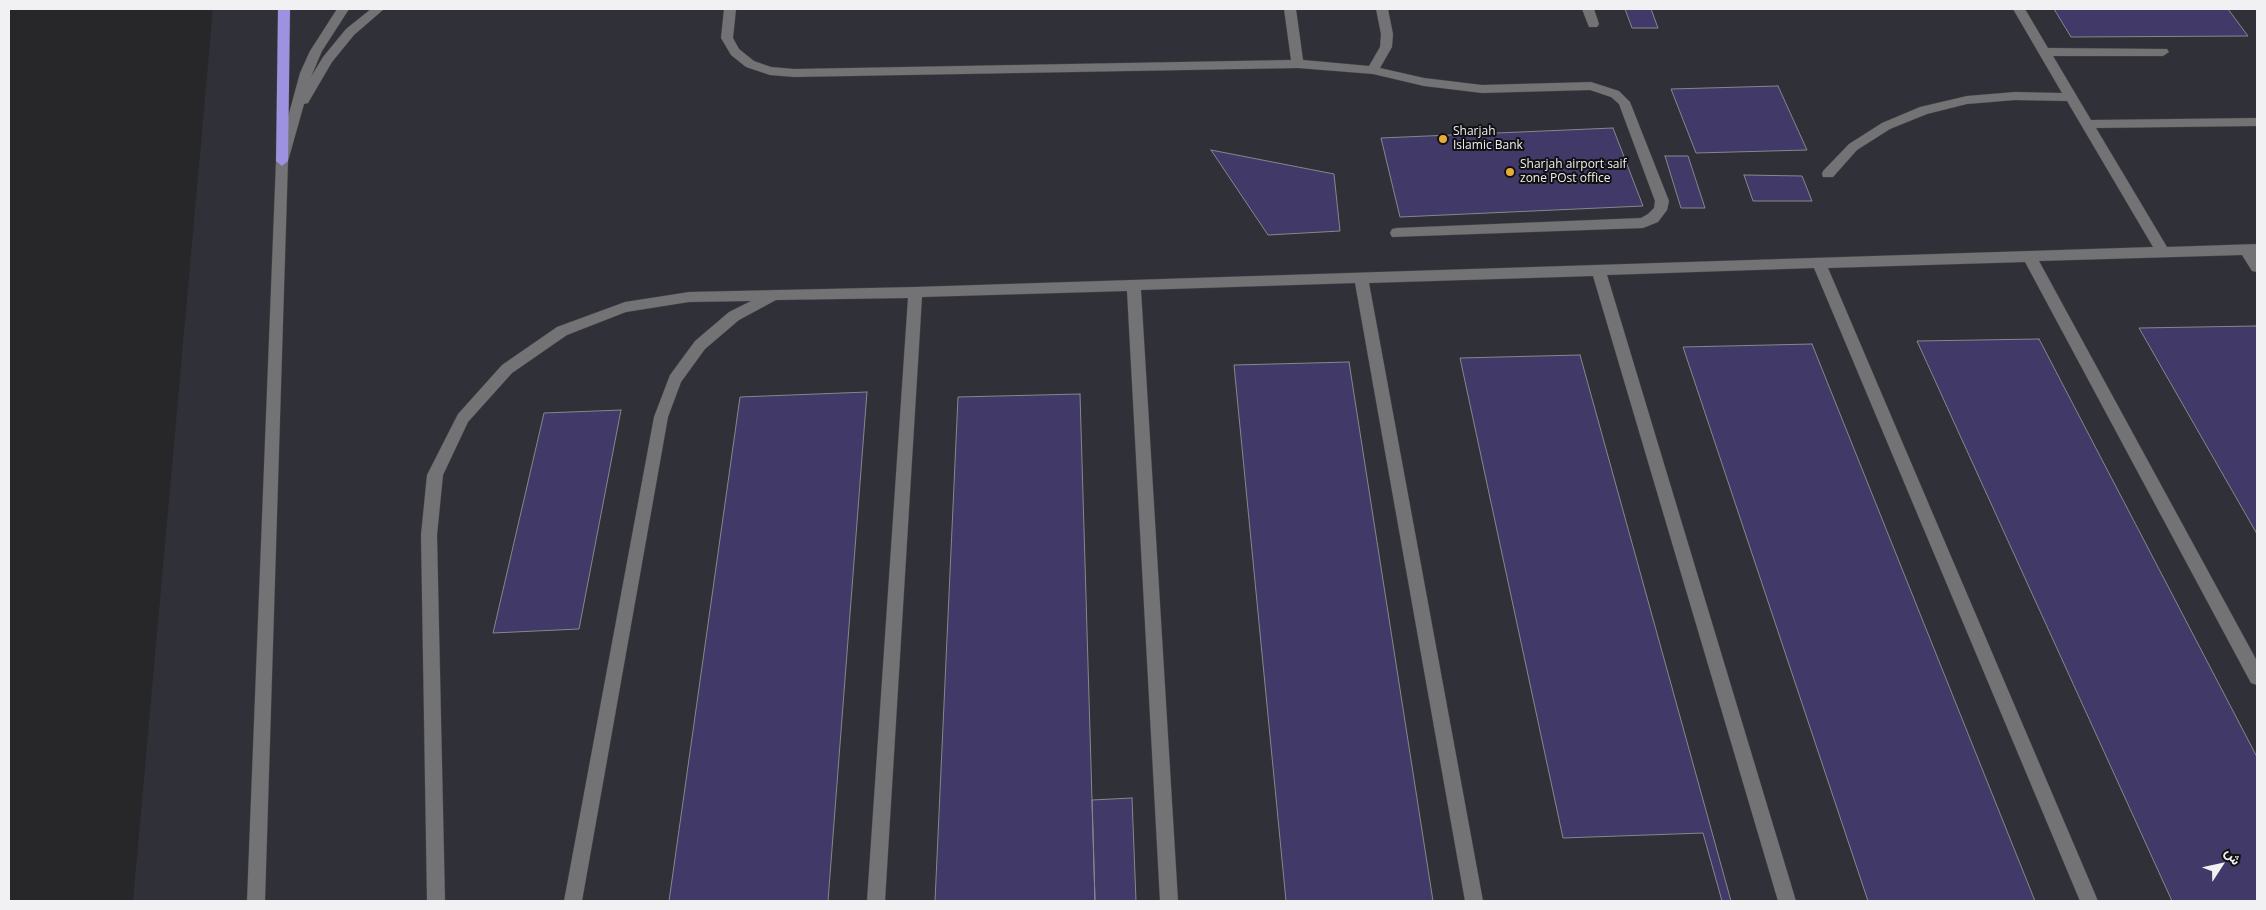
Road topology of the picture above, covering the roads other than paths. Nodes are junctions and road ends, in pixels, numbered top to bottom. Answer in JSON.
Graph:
{"nodes":[{"id":1,"x":284,"y":9,"type":"edge"},
{"id":2,"x":343,"y":9,"type":"edge"},
{"id":3,"x":378,"y":9,"type":"edge"},
{"id":4,"x":730,"y":9,"type":"edge"},
{"id":5,"x":1290,"y":9,"type":"edge"},
{"id":6,"x":1382,"y":9,"type":"edge"},
{"id":7,"x":1588,"y":9,"type":"edge"},
{"id":8,"x":2019,"y":9,"type":"edge"},
{"id":9,"x":1593,"y":24,"type":"dead end"},
{"id":10,"x":2044,"y":52,"type":"junction"},
{"id":11,"x":2163,"y":52,"type":"dead end"},
{"id":12,"x":1298,"y":64,"type":"junction"},
{"id":13,"x":1373,"y":70,"type":"junction"},
{"id":14,"x":2071,"y":97,"type":"junction"},
{"id":15,"x":295,"y":116,"type":"junction"},
{"id":16,"x":2257,"y":122,"type":"edge"},
{"id":17,"x":2088,"y":124,"type":"junction"},
{"id":18,"x":282,"y":161,"type":"junction"},
{"id":19,"x":1828,"y":174,"type":"dead end"},
{"id":20,"x":1397,"y":233,"type":"dead end"},
{"id":21,"x":2252,"y":249,"type":"edge"},
{"id":22,"x":2164,"y":252,"type":"junction"},
{"id":23,"x":2029,"y":256,"type":"junction"},
{"id":24,"x":1819,"y":263,"type":"junction"},
{"id":25,"x":2257,"y":267,"type":"edge"},
{"id":26,"x":1598,"y":269,"type":"junction"},
{"id":27,"x":1361,"y":278,"type":"junction"},
{"id":28,"x":1134,"y":285,"type":"junction"},
{"id":29,"x":915,"y":292,"type":"junction"},
{"id":30,"x":774,"y":296,"type":"junction"},
{"id":31,"x":2257,"y":677,"type":"edge"},
{"id":32,"x":256,"y":901,"type":"edge"},
{"id":33,"x":436,"y":901,"type":"edge"},
{"id":34,"x":573,"y":901,"type":"edge"},
{"id":35,"x":876,"y":901,"type":"edge"},
{"id":36,"x":1169,"y":901,"type":"edge"},
{"id":37,"x":1474,"y":901,"type":"edge"},
{"id":38,"x":1787,"y":901,"type":"edge"},
{"id":39,"x":2090,"y":901,"type":"edge"}],
"edges":[{"from":1,"to":18,"type":"highway"},
{"from":2,"to":15,"type":"street"},
{"from":3,"to":15,"type":"street"},
{"from":4,"to":12,"type":"street"},
{"from":5,"to":12,"type":"street"},
{"from":6,"to":13,"type":"street"},
{"from":7,"to":9,"type":"street"},
{"from":8,"to":10,"type":"street"},
{"from":10,"to":11,"type":"street"},
{"from":10,"to":14,"type":"street"},
{"from":12,"to":13,"type":"street"},
{"from":13,"to":20,"type":"street"},
{"from":14,"to":17,"type":"street"},
{"from":14,"to":19,"type":"street"},
{"from":15,"to":18,"type":"street"},
{"from":16,"to":17,"type":"street"},
{"from":17,"to":22,"type":"street"},
{"from":18,"to":32,"type":"street"},
{"from":21,"to":22,"type":"street"},
{"from":21,"to":25,"type":"street"},
{"from":22,"to":23,"type":"street"},
{"from":23,"to":24,"type":"street"},
{"from":23,"to":31,"type":"street"},
{"from":24,"to":26,"type":"street"},
{"from":24,"to":39,"type":"street"},
{"from":26,"to":27,"type":"street"},
{"from":26,"to":38,"type":"street"},
{"from":27,"to":28,"type":"street"},
{"from":27,"to":37,"type":"street"},
{"from":28,"to":29,"type":"street"},
{"from":28,"to":36,"type":"street"},
{"from":29,"to":30,"type":"street"},
{"from":29,"to":35,"type":"street"},
{"from":30,"to":33,"type":"street"},
{"from":30,"to":34,"type":"street"}]}
